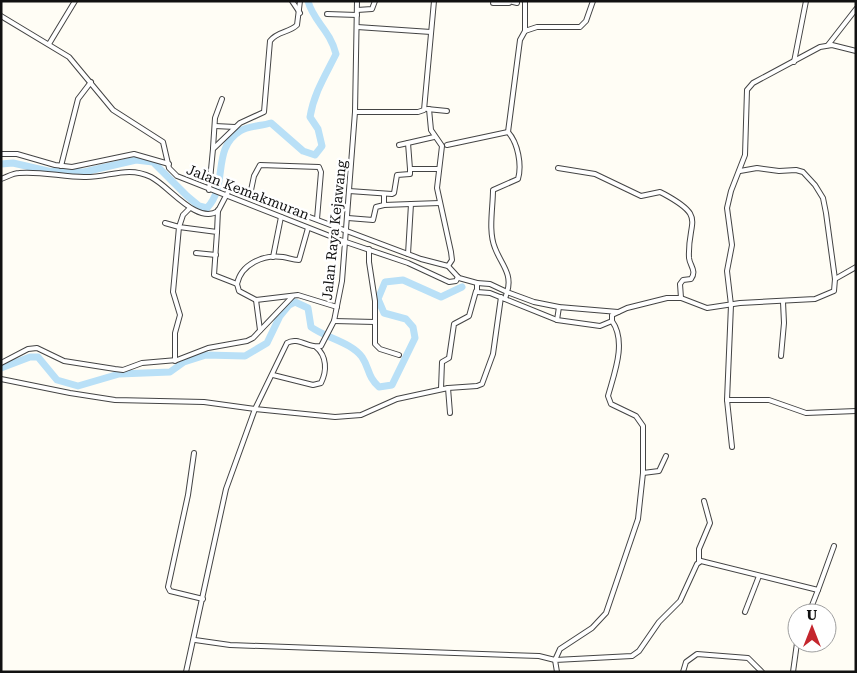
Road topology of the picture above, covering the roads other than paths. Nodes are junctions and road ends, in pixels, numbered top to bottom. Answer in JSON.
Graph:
{"nodes":[{"id":1,"x":75,"y":1,"type":"edge"},
{"id":2,"x":292,"y":1,"type":"edge"},
{"id":3,"x":300,"y":1,"type":"edge"},
{"id":4,"x":357,"y":1,"type":"edge"},
{"id":5,"x":375,"y":1,"type":"edge"},
{"id":6,"x":434,"y":1,"type":"edge"},
{"id":7,"x":525,"y":1,"type":"edge"},
{"id":8,"x":593,"y":1,"type":"edge"},
{"id":9,"x":806,"y":1,"type":"edge"},
{"id":10,"x":509,"y":2,"type":"edge"},
{"id":11,"x":493,"y":3,"type":"dead end"},
{"id":12,"x":517,"y":3,"type":"dead end"},
{"id":13,"x":856,"y":9,"type":"edge"},
{"id":14,"x":357,"y":12,"type":"junction"},
{"id":15,"x":300,"y":13,"type":"junction"},
{"id":16,"x":327,"y":14,"type":"dead end"},
{"id":17,"x":1,"y":16,"type":"edge"},
{"id":18,"x":357,"y":27,"type":"junction"},
{"id":19,"x":524,"y":31,"type":"junction"},
{"id":20,"x":431,"y":32,"type":"junction"},
{"id":21,"x":49,"y":44,"type":"junction"},
{"id":22,"x":828,"y":45,"type":"junction"},
{"id":23,"x":856,"y":51,"type":"edge"},
{"id":24,"x":794,"y":62,"type":"junction"},
{"id":25,"x":91,"y":82,"type":"junction"},
{"id":26,"x":222,"y":99,"type":"dead end"},
{"id":27,"x":427,"y":109,"type":"junction"},
{"id":28,"x":447,"y":111,"type":"dead end"},
{"id":29,"x":355,"y":112,"type":"junction"},
{"id":30,"x":215,"y":126,"type":"junction"},
{"id":31,"x":235,"y":127,"type":"junction"},
{"id":32,"x":508,"y":132,"type":"junction"},
{"id":33,"x":434,"y":137,"type":"junction"},
{"id":34,"x":408,"y":143,"type":"junction"},
{"id":35,"x":399,"y":145,"type":"dead end"},
{"id":36,"x":447,"y":145,"type":"dead end"},
{"id":37,"x":213,"y":149,"type":"junction"},
{"id":38,"x":1,"y":154,"type":"edge"},
{"id":39,"x":169,"y":164,"type":"junction"},
{"id":40,"x":61,"y":166,"type":"junction"},
{"id":41,"x":558,"y":168,"type":"dead end"},
{"id":42,"x":410,"y":169,"type":"junction"},
{"id":43,"x":438,"y":169,"type":"junction"},
{"id":44,"x":740,"y":171,"type":"junction"},
{"id":45,"x":72,"y":172,"type":"junction"},
{"id":46,"x":1,"y":179,"type":"edge"},
{"id":47,"x":212,"y":191,"type":"junction"},
{"id":48,"x":349,"y":191,"type":"junction"},
{"id":49,"x":250,"y":194,"type":"junction"},
{"id":50,"x":384,"y":194,"type":"junction"},
{"id":51,"x":225,"y":196,"type":"junction"},
{"id":52,"x":440,"y":203,"type":"junction"},
{"id":53,"x":411,"y":204,"type":"junction"},
{"id":54,"x":384,"y":205,"type":"junction"},
{"id":55,"x":190,"y":208,"type":"junction"},
{"id":56,"x":284,"y":208,"type":"junction"},
{"id":57,"x":218,"y":210,"type":"junction"},
{"id":58,"x":280,"y":217,"type":"junction"},
{"id":59,"x":348,"y":218,"type":"junction"},
{"id":60,"x":317,"y":219,"type":"junction"},
{"id":61,"x":165,"y":222,"type":"dead end"},
{"id":62,"x":179,"y":227,"type":"junction"},
{"id":63,"x":308,"y":228,"type":"junction"},
{"id":64,"x":347,"y":231,"type":"junction"},
{"id":65,"x":217,"y":232,"type":"junction"},
{"id":66,"x":346,"y":241,"type":"junction"},
{"id":67,"x":369,"y":249,"type":"junction"},
{"id":68,"x":196,"y":253,"type":"dead end"},
{"id":69,"x":408,"y":254,"type":"junction"},
{"id":70,"x":216,"y":255,"type":"junction"},
{"id":71,"x":273,"y":257,"type":"junction"},
{"id":72,"x":448,"y":266,"type":"junction"},
{"id":73,"x":856,"y":267,"type":"edge"},
{"id":74,"x":459,"y":278,"type":"junction"},
{"id":75,"x":835,"y":279,"type":"junction"},
{"id":76,"x":477,"y":283,"type":"junction"},
{"id":77,"x":237,"y":284,"type":"junction"},
{"id":78,"x":476,"y":291,"type":"junction"},
{"id":79,"x":505,"y":295,"type":"junction"},
{"id":80,"x":292,"y":296,"type":"junction"},
{"id":81,"x":681,"y":298,"type":"junction"},
{"id":82,"x":256,"y":300,"type":"junction"},
{"id":83,"x":783,"y":302,"type":"junction"},
{"id":84,"x":731,"y":305,"type":"junction"},
{"id":85,"x":337,"y":307,"type":"junction"},
{"id":86,"x":559,"y":309,"type":"junction"},
{"id":87,"x":618,"y":312,"type":"junction"},
{"id":88,"x":557,"y":318,"type":"junction"},
{"id":89,"x":334,"y":321,"type":"junction"},
{"id":90,"x":375,"y":322,"type":"junction"},
{"id":91,"x":611,"y":322,"type":"junction"},
{"id":92,"x":260,"y":330,"type":"junction"},
{"id":93,"x":316,"y":347,"type":"junction"},
{"id":94,"x":400,"y":355,"type":"dead end"},
{"id":95,"x":781,"y":356,"type":"dead end"},
{"id":96,"x":175,"y":361,"type":"junction"},
{"id":97,"x":1,"y":363,"type":"edge"},
{"id":98,"x":273,"y":375,"type":"junction"},
{"id":99,"x":1,"y":379,"type":"edge"},
{"id":100,"x":441,"y":389,"type":"junction"},
{"id":101,"x":448,"y":389,"type":"junction"},
{"id":102,"x":727,"y":400,"type":"junction"},
{"id":103,"x":255,"y":410,"type":"junction"},
{"id":104,"x":856,"y":411,"type":"edge"},
{"id":105,"x":450,"y":413,"type":"dead end"},
{"id":106,"x":732,"y":447,"type":"dead end"},
{"id":107,"x":194,"y":453,"type":"dead end"},
{"id":108,"x":666,"y":456,"type":"dead end"},
{"id":109,"x":643,"y":472,"type":"junction"},
{"id":110,"x":704,"y":500,"type":"dead end"},
{"id":111,"x":834,"y":546,"type":"dead end"},
{"id":112,"x":699,"y":562,"type":"junction"},
{"id":113,"x":759,"y":576,"type":"junction"},
{"id":114,"x":818,"y":590,"type":"junction"},
{"id":115,"x":203,"y":599,"type":"junction"},
{"id":116,"x":812,"y":603,"type":"edge"},
{"id":117,"x":745,"y":612,"type":"dead end"},
{"id":118,"x":194,"y":640,"type":"junction"},
{"id":119,"x":796,"y":653,"type":"edge"},
{"id":120,"x":555,"y":660,"type":"junction"},
{"id":121,"x":186,"y":672,"type":"edge"},
{"id":122,"x":557,"y":672,"type":"edge"},
{"id":123,"x":683,"y":672,"type":"edge"},
{"id":124,"x":762,"y":672,"type":"edge"},
{"id":125,"x":793,"y":672,"type":"edge"}],
"edges":[{"from":1,"to":21,"type":"street"},
{"from":2,"to":15,"type":"street"},
{"from":3,"to":15,"type":"street"},
{"from":4,"to":14,"type":"street","name":"Jalan Raya Kejawang"},
{"from":5,"to":14,"type":"street"},
{"from":6,"to":20,"type":"street"},
{"from":7,"to":19,"type":"street"},
{"from":8,"to":19,"type":"street"},
{"from":9,"to":24,"type":"street"},
{"from":10,"to":11,"type":"street"},
{"from":10,"to":12,"type":"street"},
{"from":13,"to":22,"type":"street"},
{"from":14,"to":16,"type":"street"},
{"from":14,"to":18,"type":"street","name":"Jalan Raya Kejawang"},
{"from":15,"to":31,"type":"street"},
{"from":17,"to":21,"type":"street","name":"Jalan Kemakmuran"},
{"from":18,"to":20,"type":"street"},
{"from":18,"to":29,"type":"street","name":"Jalan Raya Kejawang"},
{"from":19,"to":32,"type":"street"},
{"from":20,"to":27,"type":"street"},
{"from":21,"to":25,"type":"street","name":"Jalan Kemakmuran"},
{"from":22,"to":23,"type":"street"},
{"from":22,"to":24,"type":"street"},
{"from":24,"to":44,"type":"street"},
{"from":25,"to":39,"type":"street","name":"Jalan Kemakmuran"},
{"from":25,"to":40,"type":"street"},
{"from":26,"to":30,"type":"street"},
{"from":27,"to":28,"type":"street"},
{"from":27,"to":29,"type":"street"},
{"from":27,"to":33,"type":"street"},
{"from":29,"to":48,"type":"street","name":"Jalan Raya Kejawang"},
{"from":30,"to":31,"type":"street"},
{"from":30,"to":37,"type":"street"},
{"from":31,"to":37,"type":"street"},
{"from":32,"to":36,"type":"street"},
{"from":32,"to":79,"type":"street"},
{"from":33,"to":34,"type":"street"},
{"from":33,"to":43,"type":"street"},
{"from":34,"to":35,"type":"street"},
{"from":34,"to":42,"type":"street"},
{"from":37,"to":47,"type":"street"},
{"from":38,"to":40,"type":"street"},
{"from":39,"to":45,"type":"street"},
{"from":39,"to":47,"type":"street","name":"Jalan Kemakmuran"},
{"from":40,"to":45,"type":"street"},
{"from":41,"to":81,"type":"street"},
{"from":42,"to":43,"type":"street"},
{"from":42,"to":50,"type":"street"},
{"from":43,"to":52,"type":"street"},
{"from":44,"to":75,"type":"street"},
{"from":44,"to":84,"type":"street"},
{"from":45,"to":46,"type":"street"},
{"from":45,"to":55,"type":"street"},
{"from":47,"to":51,"type":"street","name":"Jalan Kemakmuran"},
{"from":48,"to":50,"type":"street"},
{"from":48,"to":59,"type":"street","name":"Jalan Raya Kejawang"},
{"from":49,"to":51,"type":"street"},
{"from":49,"to":56,"type":"street"},
{"from":49,"to":60,"type":"street"},
{"from":50,"to":54,"type":"street"},
{"from":51,"to":57,"type":"street"},
{"from":51,"to":58,"type":"street","name":"Jalan Kemakmuran"},
{"from":52,"to":53,"type":"street"},
{"from":52,"to":72,"type":"street"},
{"from":53,"to":54,"type":"street"},
{"from":53,"to":69,"type":"street"},
{"from":54,"to":59,"type":"street"},
{"from":55,"to":57,"type":"street"},
{"from":55,"to":62,"type":"street"},
{"from":56,"to":58,"type":"street"},
{"from":56,"to":60,"type":"street"},
{"from":57,"to":65,"type":"street"},
{"from":58,"to":63,"type":"street","name":"Jalan Kemakmuran"},
{"from":58,"to":71,"type":"street"},
{"from":59,"to":64,"type":"street","name":"Jalan Raya Kejawang"},
{"from":60,"to":64,"type":"street"},
{"from":61,"to":62,"type":"street"},
{"from":62,"to":65,"type":"street"},
{"from":62,"to":96,"type":"street"},
{"from":63,"to":66,"type":"street","name":"Jalan Kemakmuran"},
{"from":63,"to":71,"type":"street"},
{"from":64,"to":66,"type":"street","name":"Jalan Raya Kejawang"},
{"from":64,"to":69,"type":"street"},
{"from":65,"to":70,"type":"street"},
{"from":66,"to":67,"type":"street","name":"Jalan Kemakmuran"},
{"from":66,"to":85,"type":"street","name":"Jalan Raya Kejawang"},
{"from":67,"to":74,"type":"street","name":"Jalan Kemakmuran"},
{"from":67,"to":90,"type":"street"},
{"from":68,"to":70,"type":"street"},
{"from":69,"to":72,"type":"street"},
{"from":70,"to":77,"type":"street"},
{"from":71,"to":77,"type":"street"},
{"from":72,"to":74,"type":"street"},
{"from":73,"to":75,"type":"street"},
{"from":74,"to":76,"type":"street"},
{"from":75,"to":83,"type":"street"},
{"from":76,"to":78,"type":"street"},
{"from":76,"to":79,"type":"street"},
{"from":77,"to":82,"type":"street"},
{"from":78,"to":79,"type":"street"},
{"from":78,"to":100,"type":"street"},
{"from":79,"to":86,"type":"street"},
{"from":79,"to":88,"type":"street"},
{"from":79,"to":101,"type":"street"},
{"from":80,"to":82,"type":"street"},
{"from":80,"to":85,"type":"street"},
{"from":80,"to":92,"type":"street"},
{"from":81,"to":84,"type":"street"},
{"from":81,"to":87,"type":"street"},
{"from":82,"to":92,"type":"street"},
{"from":83,"to":84,"type":"street"},
{"from":83,"to":95,"type":"street"},
{"from":84,"to":102,"type":"street"},
{"from":85,"to":89,"type":"street","name":"Jalan Raya Kejawang"},
{"from":86,"to":87,"type":"street"},
{"from":86,"to":88,"type":"street"},
{"from":87,"to":91,"type":"street"},
{"from":88,"to":91,"type":"street"},
{"from":89,"to":90,"type":"street"},
{"from":89,"to":93,"type":"street","name":"Jalan Raya Kejawang"},
{"from":90,"to":94,"type":"street"},
{"from":91,"to":109,"type":"street"},
{"from":92,"to":96,"type":"street"},
{"from":93,"to":98,"type":"street"},
{"from":93,"to":98,"type":"street"},
{"from":96,"to":97,"type":"street"},
{"from":98,"to":103,"type":"street"},
{"from":99,"to":103,"type":"street"},
{"from":100,"to":101,"type":"street"},
{"from":100,"to":103,"type":"street"},
{"from":101,"to":105,"type":"street"},
{"from":102,"to":104,"type":"street"},
{"from":102,"to":106,"type":"street"},
{"from":103,"to":115,"type":"street"},
{"from":107,"to":115,"type":"street"},
{"from":108,"to":109,"type":"street"},
{"from":109,"to":120,"type":"street"},
{"from":110,"to":112,"type":"street"},
{"from":111,"to":114,"type":"street"},
{"from":112,"to":113,"type":"street"},
{"from":112,"to":120,"type":"street"},
{"from":113,"to":114,"type":"street"},
{"from":113,"to":117,"type":"street"},
{"from":114,"to":116,"type":"street"},
{"from":115,"to":118,"type":"street"},
{"from":118,"to":120,"type":"street"},
{"from":118,"to":121,"type":"street"},
{"from":119,"to":125,"type":"street"},
{"from":120,"to":122,"type":"street"},
{"from":123,"to":124,"type":"street"}]}
